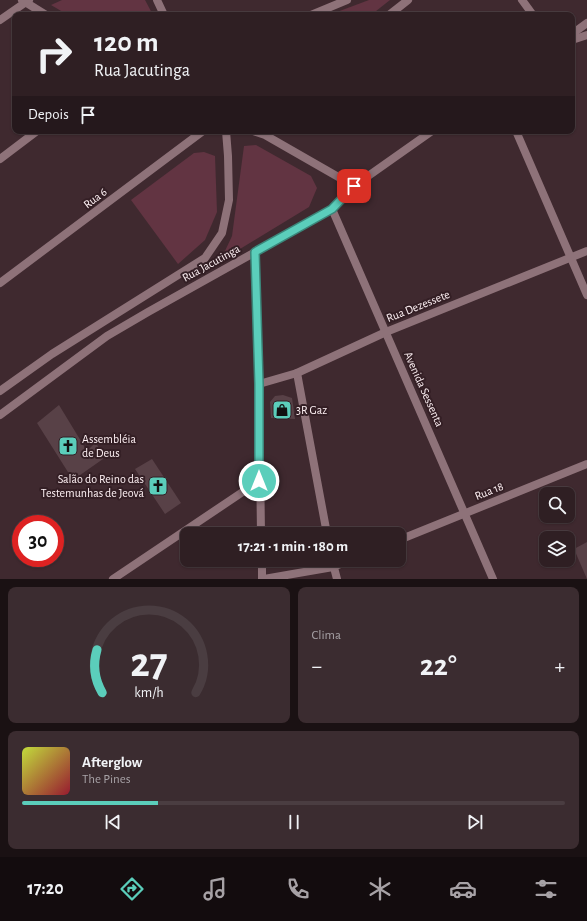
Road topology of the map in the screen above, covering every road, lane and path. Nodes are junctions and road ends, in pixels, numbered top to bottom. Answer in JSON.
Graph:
{"nodes":[{"id":1,"x":157,"y":0,"type":"edge"},
{"id":2,"x":347,"y":0,"type":"edge"},
{"id":3,"x":408,"y":0,"type":"edge"},
{"id":4,"x":522,"y":0,"type":"edge"},
{"id":5,"x":25,"y":1,"type":"edge"},
{"id":6,"x":42,"y":12,"type":"edge"},
{"id":7,"x":163,"y":12,"type":"edge"},
{"id":8,"x":318,"y":12,"type":"edge"},
{"id":9,"x":393,"y":12,"type":"edge"},
{"id":10,"x":531,"y":12,"type":"edge"},
{"id":11,"x":0,"y":20,"type":"edge"},
{"id":12,"x":587,"y":23,"type":"edge"},
{"id":13,"x":575,"y":32,"type":"edge"},
{"id":14,"x":587,"y":35,"type":"edge"},
{"id":15,"x":575,"y":39,"type":"edge"},
{"id":16,"x":33,"y":134,"type":"edge"},
{"id":17,"x":199,"y":134,"type":"edge"},
{"id":18,"x":226,"y":134,"type":"edge"},
{"id":19,"x":262,"y":134,"type":"edge"},
{"id":20,"x":428,"y":134,"type":"edge"},
{"id":21,"x":517,"y":134,"type":"edge"},
{"id":22,"x":0,"y":160,"type":"edge"},
{"id":23,"x":354,"y":186,"type":"junction"},
{"id":24,"x":332,"y":209,"type":"junction"},
{"id":25,"x":587,"y":251,"type":"edge"},
{"id":26,"x":255,"y":252,"type":"junction"},
{"id":27,"x":572,"y":257,"type":"junction"},
{"id":28,"x":0,"y":283,"type":"edge"},
{"id":29,"x":587,"y":295,"type":"edge"},
{"id":30,"x":386,"y":332,"type":"junction"},
{"id":31,"x":298,"y":373,"type":"junction"},
{"id":32,"x":259,"y":384,"type":"junction"},
{"id":33,"x":0,"y":391,"type":"edge"},
{"id":34,"x":0,"y":415,"type":"edge"},
{"id":35,"x":587,"y":464,"type":"edge"},
{"id":36,"x":259,"y":481,"type":"junction"},
{"id":37,"x":466,"y":514,"type":"junction"},
{"id":38,"x":261,"y":527,"type":"edge"},
{"id":39,"x":326,"y":527,"type":"edge"},
{"id":40,"x":406,"y":537,"type":"edge"},
{"id":41,"x":262,"y":567,"type":"edge"},
{"id":42,"x":316,"y":567,"type":"edge"},
{"id":43,"x":334,"y":567,"type":"edge"},
{"id":44,"x":113,"y":579,"type":"edge"},
{"id":45,"x":263,"y":579,"type":"edge"},
{"id":46,"x":337,"y":579,"type":"edge"},
{"id":47,"x":493,"y":579,"type":"edge"}],
"edges":[{"from":1,"to":7,"type":"street"},
{"from":2,"to":8,"type":"street"},
{"from":3,"to":9,"type":"street"},
{"from":4,"to":10,"type":"street"},
{"from":5,"to":6,"type":"street"},
{"from":5,"to":11,"type":"street"},
{"from":12,"to":13,"type":"street"},
{"from":14,"to":15,"type":"street"},
{"from":16,"to":22,"type":"street"},
{"from":17,"to":28,"type":"street","name":"Rua 6"},
{"from":18,"to":33,"type":"street"},
{"from":19,"to":23,"type":"street"},
{"from":20,"to":23,"type":"street","name":"Rua Jacutinga"},
{"from":21,"to":27,"type":"street"},
{"from":23,"to":24,"type":"street","name":"Rua Jacutinga"},
{"from":24,"to":26,"type":"street","name":"Rua Jacutinga"},
{"from":24,"to":30,"type":"street","name":"Avenida Sessenta"},
{"from":25,"to":27,"type":"street","name":"Rua Dezessete"},
{"from":26,"to":32,"type":"street"},
{"from":26,"to":34,"type":"street","name":"Rua Jacutinga"},
{"from":27,"to":29,"type":"street"},
{"from":27,"to":30,"type":"street","name":"Rua Dezessete"},
{"from":30,"to":31,"type":"street","name":"Rua Dezessete"},
{"from":30,"to":37,"type":"street","name":"Avenida Sessenta"},
{"from":31,"to":32,"type":"street","name":"Rua Dezessete"},
{"from":31,"to":39,"type":"street"},
{"from":32,"to":36,"type":"street"},
{"from":35,"to":37,"type":"street","name":"Rua 18"},
{"from":36,"to":38,"type":"street"},
{"from":36,"to":44,"type":"street"},
{"from":37,"to":40,"type":"street","name":"Rua 18"},
{"from":37,"to":47,"type":"street","name":"Avenida Sessenta"},
{"from":41,"to":45,"type":"street"},
{"from":42,"to":45,"type":"street"},
{"from":43,"to":46,"type":"street"}]}
